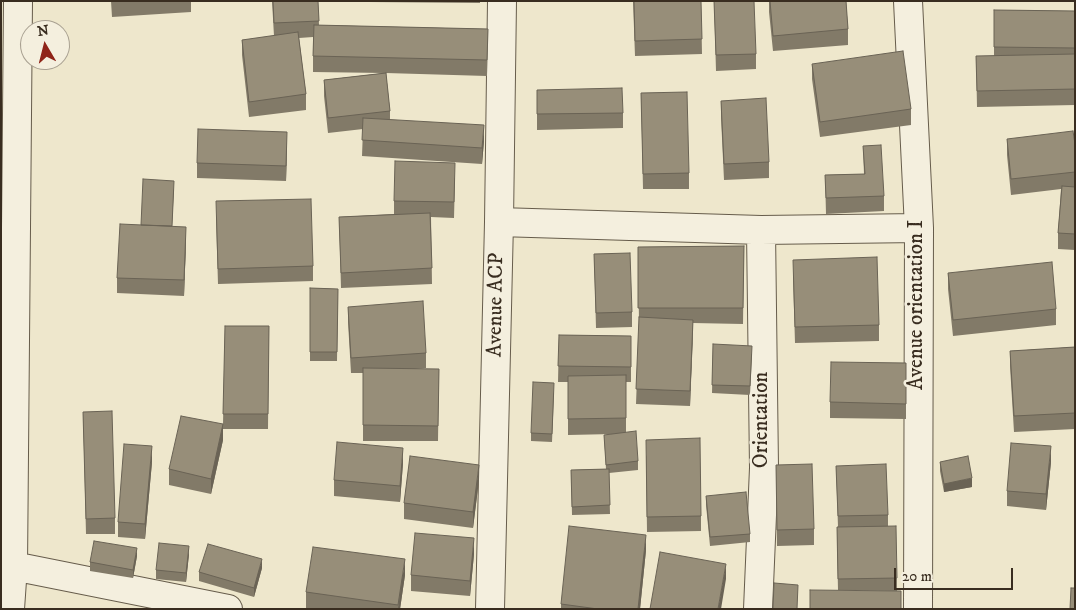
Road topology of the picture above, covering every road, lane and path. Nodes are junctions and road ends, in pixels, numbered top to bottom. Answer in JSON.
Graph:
{"nodes":[{"id":1,"x":18,"y":1,"type":"edge"},
{"id":2,"x":502,"y":1,"type":"edge"},
{"id":3,"x":908,"y":1,"type":"edge"},
{"id":4,"x":499,"y":222,"type":"junction"},
{"id":5,"x":918,"y":228,"type":"junction"},
{"id":6,"x":762,"y":230,"type":"junction"},
{"id":7,"x":7,"y":512,"type":"edge"},
{"id":8,"x":13,"y":566,"type":"junction"},
{"id":9,"x":10,"y":609,"type":"edge"},
{"id":10,"x":228,"y":609,"type":"edge"},
{"id":11,"x":490,"y":609,"type":"edge"},
{"id":12,"x":758,"y":609,"type":"edge"},
{"id":13,"x":918,"y":609,"type":"edge"}],
"edges":[{"from":1,"to":7,"type":"street"},
{"from":2,"to":4,"type":"street","name":"Avenue ACP"},
{"from":3,"to":5,"type":"street","name":"Avenue orientation I"},
{"from":4,"to":6,"type":"street"},
{"from":4,"to":11,"type":"street","name":"Avenue ACP"},
{"from":5,"to":6,"type":"street"},
{"from":5,"to":13,"type":"street","name":"Avenue orientation I"},
{"from":6,"to":12,"type":"street","name":"Orientation"},
{"from":7,"to":8,"type":"street"},
{"from":8,"to":9,"type":"street"},
{"from":8,"to":10,"type":"street"}]}
